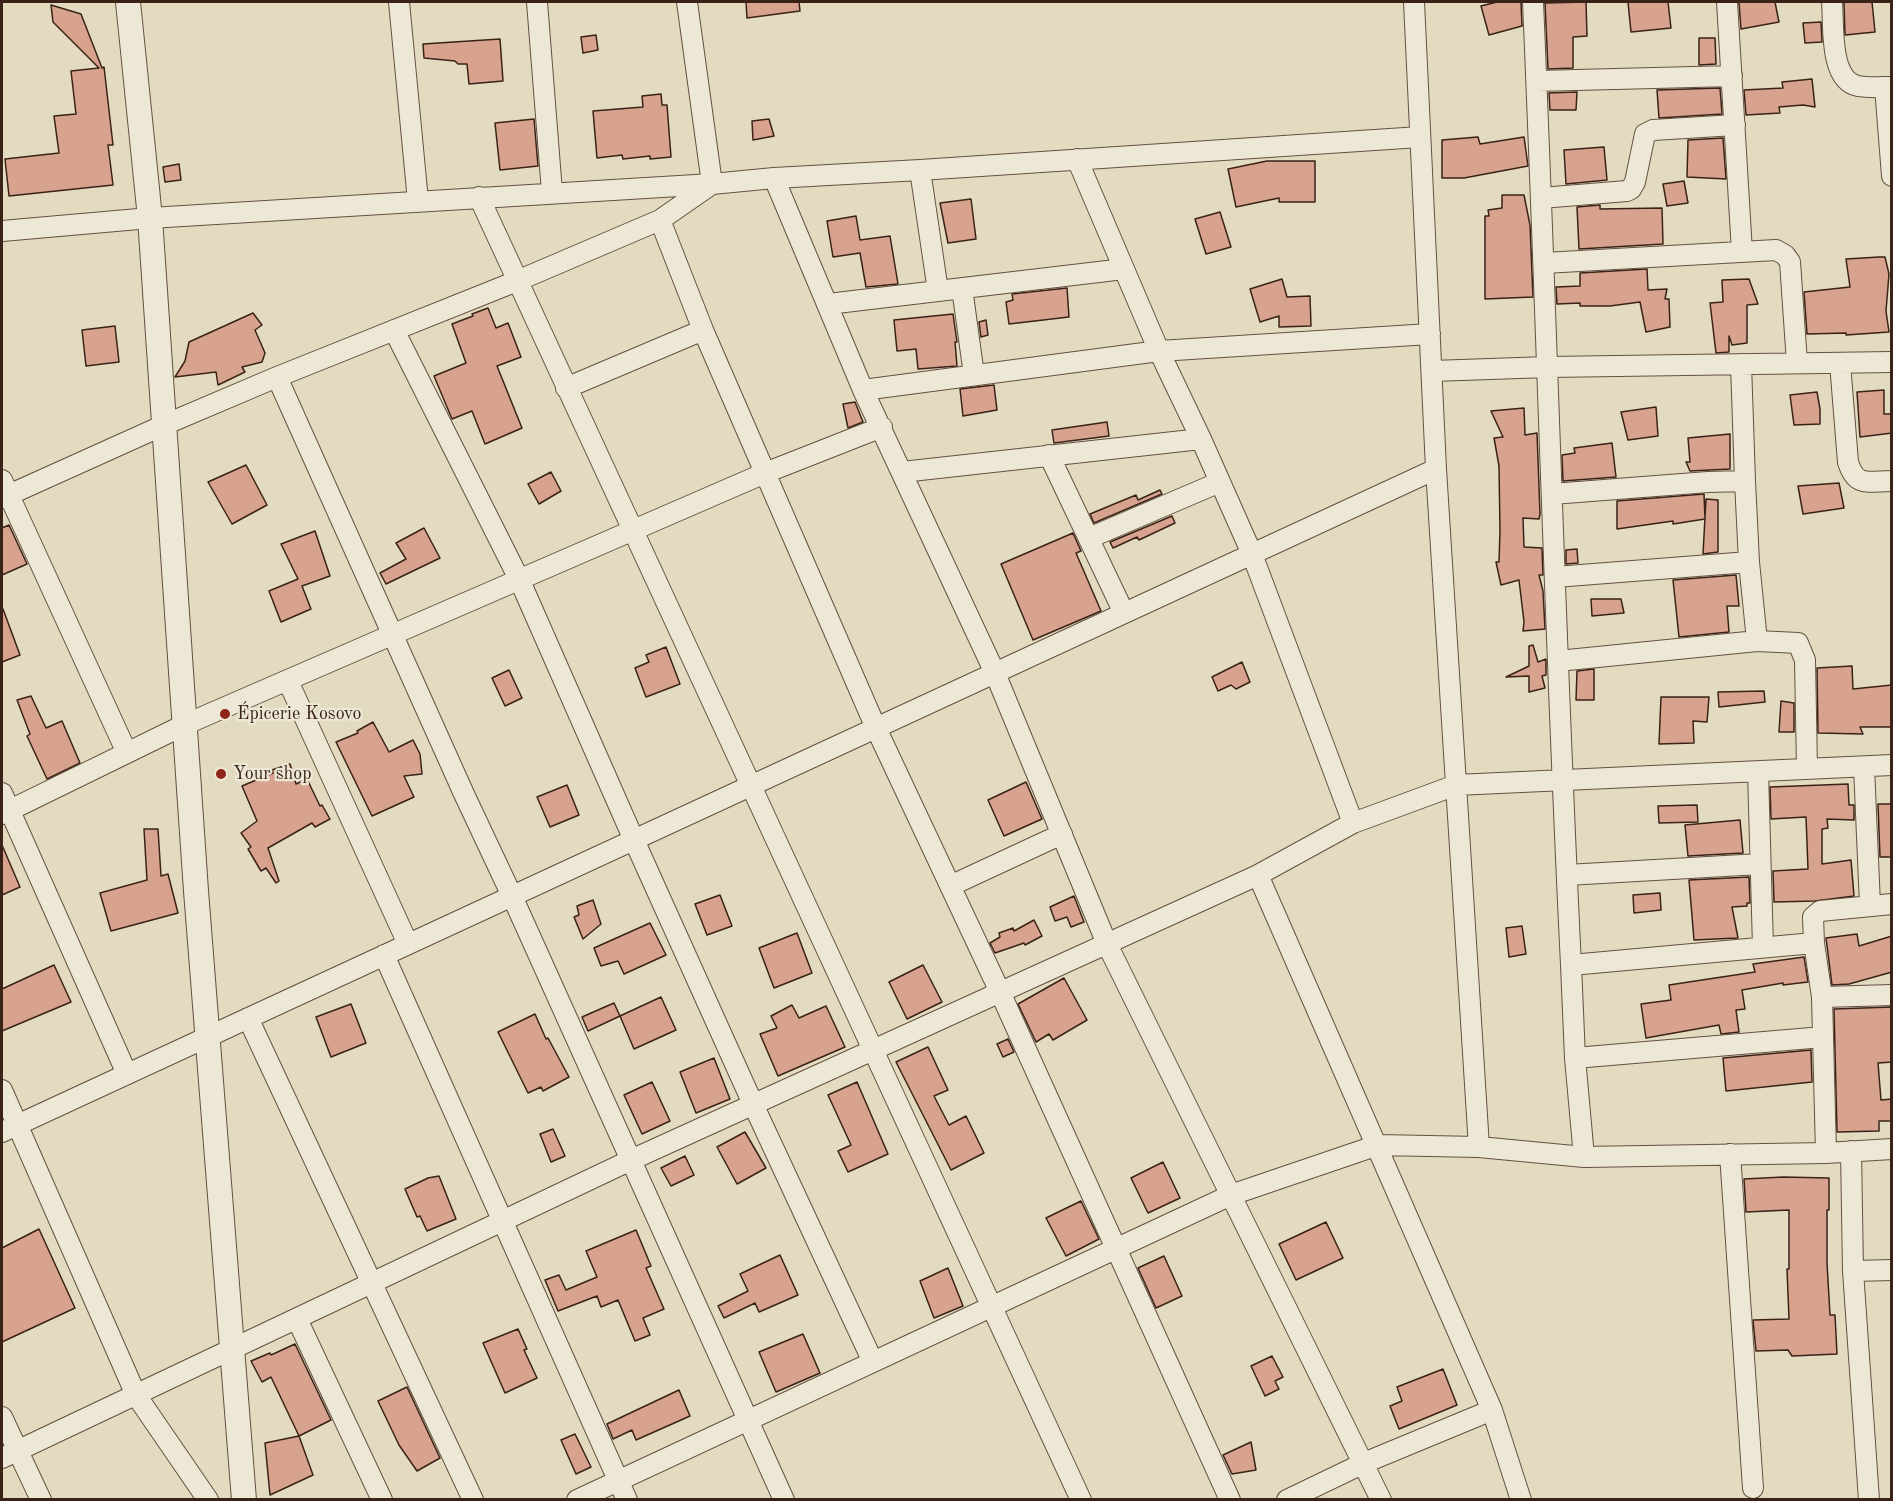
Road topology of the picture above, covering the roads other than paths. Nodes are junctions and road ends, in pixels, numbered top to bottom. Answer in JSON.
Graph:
{"nodes":[{"id":1,"x":128,"y":2,"type":"edge"},
{"id":2,"x":399,"y":2,"type":"edge"},
{"id":3,"x":537,"y":2,"type":"edge"},
{"id":4,"x":687,"y":2,"type":"edge"},
{"id":5,"x":1414,"y":2,"type":"edge"},
{"id":6,"x":1533,"y":2,"type":"edge"},
{"id":7,"x":1727,"y":2,"type":"edge"},
{"id":8,"x":1833,"y":2,"type":"edge"},
{"id":9,"x":1732,"y":76,"type":"junction"},
{"id":10,"x":1537,"y":81,"type":"junction"},
{"id":11,"x":1888,"y":87,"type":"edge"},
{"id":12,"x":1734,"y":125,"type":"junction"},
{"id":13,"x":1420,"y":137,"type":"junction"},
{"id":14,"x":1077,"y":159,"type":"junction"},
{"id":15,"x":920,"y":170,"type":"junction"},
{"id":16,"x":1892,"y":176,"type":"edge"},
{"id":17,"x":774,"y":178,"type":"junction"},
{"id":18,"x":712,"y":184,"type":"junction"},
{"id":19,"x":552,"y":192,"type":"junction"},
{"id":20,"x":479,"y":197,"type":"junction"},
{"id":21,"x":1541,"y":198,"type":"junction"},
{"id":22,"x":418,"y":201,"type":"junction"},
{"id":23,"x":150,"y":218,"type":"junction"},
{"id":24,"x":660,"y":220,"type":"junction"},
{"id":25,"x":2,"y":223,"type":"edge"},
{"id":26,"x":2,"y":231,"type":"edge"},
{"id":27,"x":1742,"y":252,"type":"junction"},
{"id":28,"x":1544,"y":263,"type":"junction"},
{"id":29,"x":1124,"y":268,"type":"junction"},
{"id":30,"x":517,"y":281,"type":"junction"},
{"id":31,"x":962,"y":288,"type":"junction"},
{"id":32,"x":938,"y":291,"type":"junction"},
{"id":33,"x":828,"y":304,"type":"junction"},
{"id":34,"x":394,"y":330,"type":"junction"},
{"id":35,"x":703,"y":330,"type":"junction"},
{"id":36,"x":1430,"y":334,"type":"junction"},
{"id":37,"x":1159,"y":351,"type":"junction"},
{"id":38,"x":1892,"y":362,"type":"edge"},
{"id":39,"x":1797,"y":363,"type":"junction"},
{"id":40,"x":1840,"y":363,"type":"junction"},
{"id":41,"x":1741,"y":364,"type":"junction"},
{"id":42,"x":1548,"y":367,"type":"junction"},
{"id":43,"x":1432,"y":371,"type":"junction"},
{"id":44,"x":974,"y":375,"type":"junction"},
{"id":45,"x":277,"y":377,"type":"junction"},
{"id":46,"x":566,"y":388,"type":"junction"},
{"id":47,"x":863,"y":390,"type":"junction"},
{"id":48,"x":164,"y":425,"type":"junction"},
{"id":49,"x":882,"y":427,"type":"junction"},
{"id":50,"x":1201,"y":439,"type":"junction"},
{"id":51,"x":1049,"y":455,"type":"junction"},
{"id":52,"x":1436,"y":470,"type":"junction"},
{"id":53,"x":902,"y":472,"type":"junction"},
{"id":54,"x":765,"y":473,"type":"junction"},
{"id":55,"x":1744,"y":481,"type":"junction"},
{"id":56,"x":1892,"y":481,"type":"edge"},
{"id":57,"x":1220,"y":482,"type":"junction"},
{"id":58,"x":4,"y":491,"type":"edge"},
{"id":59,"x":1552,"y":494,"type":"junction"},
{"id":60,"x":633,"y":532,"type":"junction"},
{"id":61,"x":1089,"y":538,"type":"junction"},
{"id":62,"x":1252,"y":554,"type":"junction"},
{"id":63,"x":1749,"y":562,"type":"junction"},
{"id":64,"x":1555,"y":577,"type":"junction"},
{"id":65,"x":520,"y":580,"type":"junction"},
{"id":66,"x":1125,"y":613,"type":"junction"},
{"id":67,"x":394,"y":636,"type":"junction"},
{"id":68,"x":1757,"y":641,"type":"junction"},
{"id":69,"x":1558,"y":661,"type":"junction"},
{"id":70,"x":995,"y":673,"type":"junction"},
{"id":71,"x":288,"y":681,"type":"junction"},
{"id":72,"x":184,"y":725,"type":"junction"},
{"id":73,"x":876,"y":728,"type":"junction"},
{"id":74,"x":128,"y":753,"type":"junction"},
{"id":75,"x":1892,"y":765,"type":"edge"},
{"id":76,"x":1864,"y":767,"type":"junction"},
{"id":77,"x":1807,"y":769,"type":"junction"},
{"id":78,"x":1758,"y":772,"type":"junction"},
{"id":79,"x":1561,"y":780,"type":"junction"},
{"id":80,"x":1456,"y":785,"type":"junction"},
{"id":81,"x":750,"y":786,"type":"junction"},
{"id":82,"x":4,"y":805,"type":"edge"},
{"id":83,"x":1353,"y":824,"type":"junction"},
{"id":84,"x":1062,"y":834,"type":"junction"},
{"id":85,"x":634,"y":840,"type":"junction"},
{"id":86,"x":1760,"y":864,"type":"junction"},
{"id":87,"x":1258,"y":875,"type":"junction"},
{"id":88,"x":1567,"y":875,"type":"junction"},
{"id":89,"x":950,"y":886,"type":"junction"},
{"id":90,"x":512,"y":896,"type":"junction"},
{"id":91,"x":1892,"y":904,"type":"edge"},
{"id":92,"x":1870,"y":905,"type":"junction"},
{"id":93,"x":1814,"y":942,"type":"junction"},
{"id":94,"x":408,"y":944,"type":"junction"},
{"id":95,"x":1107,"y":944,"type":"junction"},
{"id":96,"x":1763,"y":947,"type":"junction"},
{"id":97,"x":384,"y":955,"type":"junction"},
{"id":98,"x":1571,"y":965,"type":"junction"},
{"id":99,"x":1000,"y":992,"type":"junction"},
{"id":100,"x":1892,"y":995,"type":"edge"},
{"id":101,"x":1822,"y":997,"type":"junction"},
{"id":102,"x":248,"y":1017,"type":"junction"},
{"id":103,"x":207,"y":1036,"type":"junction"},
{"id":104,"x":1823,"y":1037,"type":"junction"},
{"id":105,"x":873,"y":1050,"type":"junction"},
{"id":106,"x":1575,"y":1058,"type":"junction"},
{"id":107,"x":127,"y":1074,"type":"junction"},
{"id":108,"x":2,"y":1090,"type":"edge"},
{"id":109,"x":753,"y":1104,"type":"junction"},
{"id":110,"x":10,"y":1129,"type":"edge"},
{"id":111,"x":1378,"y":1145,"type":"junction"},
{"id":112,"x":1479,"y":1147,"type":"junction"},
{"id":113,"x":1892,"y":1149,"type":"edge"},
{"id":114,"x":1851,"y":1151,"type":"junction"},
{"id":115,"x":1826,"y":1153,"type":"junction"},
{"id":116,"x":1730,"y":1154,"type":"junction"},
{"id":117,"x":1584,"y":1157,"type":"junction"},
{"id":118,"x":631,"y":1160,"type":"junction"},
{"id":119,"x":1231,"y":1195,"type":"junction"},
{"id":120,"x":504,"y":1221,"type":"junction"},
{"id":121,"x":1117,"y":1248,"type":"junction"},
{"id":122,"x":1892,"y":1270,"type":"edge"},
{"id":123,"x":1853,"y":1272,"type":"junction"},
{"id":124,"x":372,"y":1284,"type":"junction"},
{"id":125,"x":992,"y":1307,"type":"junction"},
{"id":126,"x":297,"y":1319,"type":"junction"},
{"id":127,"x":234,"y":1349,"type":"junction"},
{"id":128,"x":873,"y":1362,"type":"junction"},
{"id":129,"x":136,"y":1395,"type":"junction"},
{"id":130,"x":1492,"y":1410,"type":"junction"},
{"id":131,"x":2,"y":1417,"type":"edge"},
{"id":132,"x":748,"y":1420,"type":"junction"},
{"id":133,"x":10,"y":1454,"type":"edge"},
{"id":134,"x":1364,"y":1463,"type":"junction"},
{"id":135,"x":618,"y":1480,"type":"junction"},
{"id":136,"x":1753,"y":1488,"type":"dead end"},
{"id":137,"x":41,"y":1500,"type":"edge"},
{"id":138,"x":208,"y":1500,"type":"edge"},
{"id":139,"x":244,"y":1500,"type":"edge"},
{"id":140,"x":382,"y":1500,"type":"edge"},
{"id":141,"x":473,"y":1500,"type":"edge"},
{"id":142,"x":577,"y":1500,"type":"edge"},
{"id":143,"x":627,"y":1500,"type":"edge"},
{"id":144,"x":784,"y":1500,"type":"edge"},
{"id":145,"x":1081,"y":1500,"type":"edge"},
{"id":146,"x":1230,"y":1500,"type":"edge"},
{"id":147,"x":1287,"y":1500,"type":"edge"},
{"id":148,"x":1381,"y":1500,"type":"edge"},
{"id":149,"x":1521,"y":1500,"type":"edge"},
{"id":150,"x":1869,"y":1500,"type":"edge"}],
"edges":[{"from":1,"to":23,"type":"street"},
{"from":2,"to":22,"type":"street"},
{"from":3,"to":19,"type":"street"},
{"from":4,"to":18,"type":"street"},
{"from":5,"to":13,"type":"street"},
{"from":6,"to":10,"type":"street"},
{"from":7,"to":9,"type":"street"},
{"from":8,"to":11,"type":"street"},
{"from":9,"to":10,"type":"street"},
{"from":9,"to":12,"type":"street"},
{"from":10,"to":21,"type":"street"},
{"from":11,"to":16,"type":"street"},
{"from":12,"to":21,"type":"street"},
{"from":12,"to":27,"type":"street"},
{"from":13,"to":14,"type":"street"},
{"from":13,"to":36,"type":"street"},
{"from":14,"to":15,"type":"street"},
{"from":14,"to":29,"type":"street"},
{"from":15,"to":17,"type":"street"},
{"from":15,"to":32,"type":"street"},
{"from":17,"to":18,"type":"street"},
{"from":17,"to":33,"type":"street"},
{"from":18,"to":19,"type":"street"},
{"from":18,"to":24,"type":"street"},
{"from":19,"to":20,"type":"street"},
{"from":20,"to":22,"type":"street"},
{"from":20,"to":30,"type":"street"},
{"from":21,"to":28,"type":"street"},
{"from":22,"to":23,"type":"street"},
{"from":23,"to":26,"type":"street"},
{"from":23,"to":48,"type":"street"},
{"from":24,"to":30,"type":"street"},
{"from":24,"to":35,"type":"street"},
{"from":25,"to":26,"type":"street"},
{"from":27,"to":28,"type":"street"},
{"from":27,"to":39,"type":"street"},
{"from":28,"to":42,"type":"street"},
{"from":29,"to":31,"type":"street"},
{"from":29,"to":37,"type":"street"},
{"from":30,"to":34,"type":"street"},
{"from":30,"to":46,"type":"street"},
{"from":31,"to":32,"type":"street"},
{"from":31,"to":44,"type":"street"},
{"from":32,"to":33,"type":"street"},
{"from":33,"to":47,"type":"street"},
{"from":34,"to":45,"type":"street"},
{"from":34,"to":65,"type":"street"},
{"from":35,"to":46,"type":"street"},
{"from":35,"to":54,"type":"street"},
{"from":36,"to":37,"type":"street"},
{"from":36,"to":43,"type":"street"},
{"from":37,"to":44,"type":"street"},
{"from":37,"to":50,"type":"street"},
{"from":38,"to":40,"type":"street"},
{"from":39,"to":40,"type":"street"},
{"from":39,"to":41,"type":"street"},
{"from":40,"to":56,"type":"street"},
{"from":41,"to":42,"type":"street"},
{"from":41,"to":55,"type":"street"},
{"from":42,"to":43,"type":"street"},
{"from":42,"to":59,"type":"street"},
{"from":43,"to":52,"type":"street"},
{"from":44,"to":47,"type":"street"},
{"from":45,"to":48,"type":"street"},
{"from":45,"to":67,"type":"street"},
{"from":46,"to":60,"type":"street"},
{"from":47,"to":49,"type":"street"},
{"from":48,"to":58,"type":"street"},
{"from":48,"to":72,"type":"street"},
{"from":49,"to":53,"type":"street"},
{"from":49,"to":54,"type":"street"},
{"from":50,"to":51,"type":"street"},
{"from":50,"to":57,"type":"street"},
{"from":51,"to":53,"type":"street"},
{"from":51,"to":61,"type":"street"},
{"from":52,"to":62,"type":"street"},
{"from":52,"to":80,"type":"street"},
{"from":53,"to":70,"type":"street"},
{"from":54,"to":60,"type":"street"},
{"from":54,"to":73,"type":"street"},
{"from":55,"to":59,"type":"street"},
{"from":55,"to":63,"type":"street"},
{"from":57,"to":61,"type":"street"},
{"from":57,"to":62,"type":"street"},
{"from":58,"to":74,"type":"street"},
{"from":59,"to":64,"type":"street"},
{"from":60,"to":65,"type":"street"},
{"from":60,"to":81,"type":"street"},
{"from":61,"to":66,"type":"street"},
{"from":62,"to":66,"type":"street"},
{"from":62,"to":83,"type":"street"},
{"from":63,"to":64,"type":"street"},
{"from":63,"to":68,"type":"street"},
{"from":64,"to":69,"type":"street"},
{"from":65,"to":67,"type":"street"},
{"from":65,"to":85,"type":"street"},
{"from":66,"to":70,"type":"street"},
{"from":67,"to":71,"type":"street"},
{"from":67,"to":90,"type":"street"},
{"from":68,"to":69,"type":"street"},
{"from":68,"to":77,"type":"street"},
{"from":69,"to":79,"type":"street"},
{"from":70,"to":73,"type":"street"},
{"from":70,"to":84,"type":"street"},
{"from":71,"to":72,"type":"street"},
{"from":71,"to":94,"type":"street"},
{"from":72,"to":74,"type":"street"},
{"from":72,"to":103,"type":"street"},
{"from":73,"to":81,"type":"street"},
{"from":73,"to":89,"type":"street"},
{"from":74,"to":82,"type":"street"},
{"from":75,"to":76,"type":"street"},
{"from":76,"to":77,"type":"street"},
{"from":76,"to":92,"type":"street"},
{"from":77,"to":78,"type":"street"},
{"from":78,"to":79,"type":"street"},
{"from":78,"to":86,"type":"street"},
{"from":79,"to":80,"type":"street"},
{"from":79,"to":88,"type":"street"},
{"from":80,"to":83,"type":"street"},
{"from":80,"to":112,"type":"street"},
{"from":81,"to":85,"type":"street"},
{"from":81,"to":105,"type":"street"},
{"from":82,"to":107,"type":"street"},
{"from":83,"to":87,"type":"street"},
{"from":84,"to":89,"type":"street"},
{"from":84,"to":95,"type":"street"},
{"from":85,"to":90,"type":"street"},
{"from":85,"to":109,"type":"street"},
{"from":86,"to":88,"type":"street"},
{"from":86,"to":96,"type":"street"},
{"from":87,"to":95,"type":"street"},
{"from":87,"to":111,"type":"street"},
{"from":88,"to":98,"type":"street"},
{"from":89,"to":99,"type":"street"},
{"from":90,"to":94,"type":"street"},
{"from":90,"to":118,"type":"street"},
{"from":91,"to":92,"type":"street"},
{"from":92,"to":93,"type":"street"},
{"from":93,"to":96,"type":"street"},
{"from":93,"to":101,"type":"street"},
{"from":94,"to":97,"type":"street"},
{"from":95,"to":99,"type":"street"},
{"from":95,"to":119,"type":"street"},
{"from":96,"to":98,"type":"street"},
{"from":97,"to":102,"type":"street"},
{"from":97,"to":120,"type":"street"},
{"from":98,"to":106,"type":"street"},
{"from":99,"to":105,"type":"street"},
{"from":99,"to":121,"type":"street"},
{"from":100,"to":101,"type":"street"},
{"from":101,"to":104,"type":"street"},
{"from":102,"to":103,"type":"street"},
{"from":102,"to":124,"type":"street"},
{"from":103,"to":107,"type":"street"},
{"from":103,"to":127,"type":"street"},
{"from":104,"to":106,"type":"street"},
{"from":104,"to":115,"type":"street"},
{"from":105,"to":109,"type":"street"},
{"from":105,"to":125,"type":"street"},
{"from":106,"to":117,"type":"street"},
{"from":107,"to":110,"type":"street"},
{"from":108,"to":110,"type":"street"},
{"from":109,"to":118,"type":"street"},
{"from":109,"to":128,"type":"street"},
{"from":110,"to":129,"type":"street"},
{"from":111,"to":112,"type":"street"},
{"from":111,"to":119,"type":"street"},
{"from":111,"to":130,"type":"street"},
{"from":112,"to":117,"type":"street"},
{"from":113,"to":114,"type":"street"},
{"from":114,"to":115,"type":"street"},
{"from":114,"to":123,"type":"street"},
{"from":115,"to":116,"type":"street"},
{"from":116,"to":117,"type":"street"},
{"from":116,"to":136,"type":"street"},
{"from":118,"to":120,"type":"street"},
{"from":118,"to":132,"type":"street"},
{"from":119,"to":121,"type":"street"},
{"from":119,"to":134,"type":"street"},
{"from":120,"to":124,"type":"street"},
{"from":120,"to":135,"type":"street"},
{"from":121,"to":125,"type":"street"},
{"from":121,"to":146,"type":"street"},
{"from":122,"to":123,"type":"street"},
{"from":123,"to":150,"type":"street"},
{"from":124,"to":126,"type":"street"},
{"from":124,"to":141,"type":"street"},
{"from":125,"to":128,"type":"street"},
{"from":125,"to":145,"type":"street"},
{"from":126,"to":127,"type":"street"},
{"from":126,"to":140,"type":"street"},
{"from":127,"to":129,"type":"street"},
{"from":127,"to":139,"type":"street"},
{"from":128,"to":132,"type":"street"},
{"from":129,"to":133,"type":"street"},
{"from":129,"to":138,"type":"street"},
{"from":130,"to":134,"type":"street"},
{"from":130,"to":149,"type":"street"},
{"from":131,"to":133,"type":"street"},
{"from":132,"to":135,"type":"street"},
{"from":132,"to":144,"type":"street"},
{"from":133,"to":137,"type":"street"},
{"from":134,"to":147,"type":"street"},
{"from":134,"to":148,"type":"street"},
{"from":135,"to":142,"type":"street"},
{"from":135,"to":143,"type":"street"}]}
